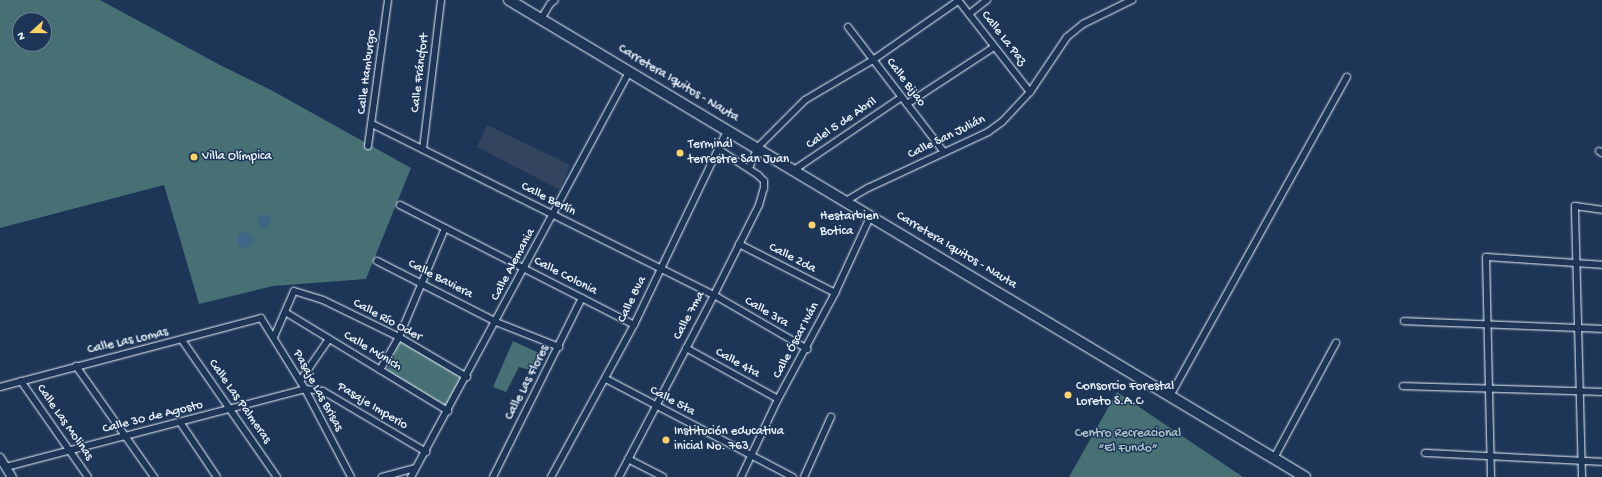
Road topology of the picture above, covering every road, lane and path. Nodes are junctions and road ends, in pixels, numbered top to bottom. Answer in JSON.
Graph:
{"nodes":[{"id":1,"x":388,"y":0,"type":"edge"},
{"id":2,"x":441,"y":0,"type":"edge"},
{"id":3,"x":509,"y":0,"type":"edge"},
{"id":4,"x":556,"y":0,"type":"edge"},
{"id":5,"x":958,"y":0,"type":"edge"},
{"id":6,"x":987,"y":0,"type":"edge"},
{"id":7,"x":1132,"y":0,"type":"edge"},
{"id":8,"x":969,"y":14,"type":"junction"},
{"id":9,"x":541,"y":18,"type":"junction"},
{"id":10,"x":848,"y":27,"type":"dead end"},
{"id":11,"x":994,"y":46,"type":"junction"},
{"id":12,"x":873,"y":60,"type":"junction"},
{"id":13,"x":630,"y":71,"type":"junction"},
{"id":14,"x":1347,"y":77,"type":"dead end"},
{"id":15,"x":1030,"y":92,"type":"junction"},
{"id":16,"x":902,"y":97,"type":"junction"},
{"id":17,"x":907,"y":104,"type":"junction"},
{"id":18,"x":372,"y":124,"type":"junction"},
{"id":19,"x":728,"y":129,"type":"junction"},
{"id":20,"x":368,"y":146,"type":"dead end"},
{"id":21,"x":758,"y":147,"type":"junction"},
{"id":22,"x":422,"y":149,"type":"junction"},
{"id":23,"x":718,"y":149,"type":"junction"},
{"id":24,"x":944,"y":152,"type":"junction"},
{"id":25,"x":749,"y":168,"type":"junction"},
{"id":26,"x":794,"y":170,"type":"junction"},
{"id":27,"x":846,"y":201,"type":"junction"},
{"id":28,"x":400,"y":205,"type":"dead end"},
{"id":29,"x":1602,"y":210,"type":"edge"},
{"id":30,"x":554,"y":215,"type":"junction"},
{"id":31,"x":871,"y":215,"type":"junction"},
{"id":32,"x":445,"y":228,"type":"junction"},
{"id":33,"x":740,"y":244,"type":"junction"},
{"id":34,"x":376,"y":261,"type":"dead end"},
{"id":35,"x":1577,"y":263,"type":"junction"},
{"id":36,"x":1602,"y":265,"type":"edge"},
{"id":37,"x":525,"y":269,"type":"junction"},
{"id":38,"x":661,"y":269,"type":"junction"},
{"id":39,"x":423,"y":283,"type":"junction"},
{"id":40,"x":835,"y":293,"type":"junction"},
{"id":41,"x":714,"y":295,"type":"junction"},
{"id":42,"x":582,"y":298,"type":"junction"},
{"id":43,"x":285,"y":312,"type":"junction"},
{"id":44,"x":261,"y":318,"type":"joint"},
{"id":45,"x":1404,"y":321,"type":"dead end"},
{"id":46,"x":496,"y":322,"type":"junction"},
{"id":47,"x":1487,"y":324,"type":"junction"},
{"id":48,"x":634,"y":325,"type":"junction"},
{"id":49,"x":1578,"y":328,"type":"junction"},
{"id":50,"x":1602,"y":329,"type":"edge"},
{"id":51,"x":274,"y":337,"type":"junction"},
{"id":52,"x":399,"y":337,"type":"junction"},
{"id":53,"x":329,"y":339,"type":"junction"},
{"id":54,"x":182,"y":340,"type":"junction"},
{"id":55,"x":1336,"y":343,"type":"dead end"},
{"id":56,"x":559,"y":347,"type":"junction"},
{"id":57,"x":686,"y":348,"type":"junction"},
{"id":58,"x":807,"y":349,"type":"junction"},
{"id":59,"x":76,"y":366,"type":"junction"},
{"id":60,"x":380,"y":370,"type":"junction"},
{"id":61,"x":467,"y":377,"type":"junction"},
{"id":62,"x":606,"y":378,"type":"junction"},
{"id":63,"x":21,"y":381,"type":"junction"},
{"id":64,"x":300,"y":381,"type":"junction"},
{"id":65,"x":1403,"y":386,"type":"dead end"},
{"id":66,"x":0,"y":387,"type":"edge"},
{"id":67,"x":305,"y":389,"type":"junction"},
{"id":68,"x":1489,"y":389,"type":"junction"},
{"id":69,"x":1580,"y":391,"type":"junction"},
{"id":70,"x":1602,"y":392,"type":"edge"},
{"id":71,"x":1170,"y":396,"type":"junction"},
{"id":72,"x":778,"y":399,"type":"junction"},
{"id":73,"x":656,"y":406,"type":"junction"},
{"id":74,"x":231,"y":411,"type":"junction"},
{"id":75,"x":448,"y":411,"type":"junction"},
{"id":76,"x":831,"y":417,"type":"dead end"},
{"id":77,"x":180,"y":422,"type":"junction"},
{"id":78,"x":126,"y":436,"type":"junction"},
{"id":79,"x":70,"y":451,"type":"junction"},
{"id":80,"x":426,"y":452,"type":"junction"},
{"id":81,"x":1425,"y":453,"type":"dead end"},
{"id":82,"x":751,"y":456,"type":"junction"},
{"id":83,"x":1490,"y":456,"type":"junction"},
{"id":84,"x":0,"y":458,"type":"edge"},
{"id":85,"x":1274,"y":458,"type":"junction"},
{"id":86,"x":628,"y":460,"type":"junction"},
{"id":87,"x":1581,"y":460,"type":"junction"},
{"id":88,"x":1602,"y":462,"type":"edge"},
{"id":89,"x":6,"y":467,"type":"junction"},
{"id":90,"x":415,"y":468,"type":"junction"},
{"id":91,"x":12,"y":477,"type":"edge"},
{"id":92,"x":88,"y":477,"type":"edge"},
{"id":93,"x":154,"y":477,"type":"edge"},
{"id":94,"x":217,"y":477,"type":"edge"},
{"id":95,"x":277,"y":477,"type":"edge"},
{"id":96,"x":351,"y":477,"type":"edge"},
{"id":97,"x":382,"y":477,"type":"edge"},
{"id":98,"x":411,"y":477,"type":"edge"},
{"id":99,"x":493,"y":477,"type":"edge"},
{"id":100,"x":551,"y":477,"type":"edge"},
{"id":101,"x":619,"y":477,"type":"edge"},
{"id":102,"x":663,"y":477,"type":"edge"},
{"id":103,"x":741,"y":477,"type":"edge"},
{"id":104,"x":793,"y":477,"type":"edge"},
{"id":105,"x":804,"y":477,"type":"edge"},
{"id":106,"x":1305,"y":477,"type":"edge"},
{"id":107,"x":1490,"y":477,"type":"edge"},
{"id":108,"x":1582,"y":477,"type":"edge"}],
"edges":[{"from":1,"to":18,"type":"street","name":"Calle Hamburgo"},
{"from":2,"to":22,"type":"street","name":"Calle Fráncfort"},
{"from":3,"to":9,"type":"main road","name":"Carretera Iquitos - Nauta"},
{"from":4,"to":9,"type":"street"},
{"from":5,"to":8,"type":"street","name":"Calle La Paz"},
{"from":5,"to":12,"type":"street"},
{"from":6,"to":8,"type":"street"},
{"from":7,"to":15,"type":"street","name":"Calle San Julián"},
{"from":8,"to":11,"type":"street","name":"Calle La Paz"},
{"from":9,"to":13,"type":"main road","name":"Carretera Iquitos - Nauta"},
{"from":10,"to":12,"type":"street","name":"Calle Bijao"},
{"from":11,"to":15,"type":"street","name":"Calle La Paz"},
{"from":11,"to":17,"type":"street"},
{"from":12,"to":16,"type":"street","name":"Calle Bijao"},
{"from":12,"to":21,"type":"street"},
{"from":13,"to":19,"type":"main road","name":"Carretera Iquitos - Nauta"},
{"from":13,"to":30,"type":"street","name":"Calle Alemania"},
{"from":14,"to":71,"type":"street"},
{"from":15,"to":24,"type":"street","name":"Calle San Julián"},
{"from":16,"to":17,"type":"street","name":"Calle Bijao"},
{"from":16,"to":26,"type":"street","name":"Calel 5 de Abril"},
{"from":17,"to":24,"type":"street","name":"Calle Bijao"},
{"from":18,"to":20,"type":"street","name":"Calle Hamburgo"},
{"from":18,"to":22,"type":"street","name":"Calle Berlín"},
{"from":19,"to":21,"type":"main road","name":"Carretera Iquitos - Nauta"},
{"from":19,"to":23,"type":"street","name":"Calle 8va"},
{"from":21,"to":25,"type":"street"},
{"from":21,"to":26,"type":"main road","name":"Carretera Iquitos - Nauta"},
{"from":22,"to":30,"type":"street","name":"Calle Berlín"},
{"from":23,"to":25,"type":"street","name":"Calle 7ma"},
{"from":23,"to":38,"type":"street","name":"Calle 8va"},
{"from":24,"to":27,"type":"street","name":"Calle San Julián"},
{"from":25,"to":33,"type":"street","name":"Calle 7ma"},
{"from":26,"to":27,"type":"main road","name":"Carretera Iquitos - Nauta"},
{"from":27,"to":31,"type":"main road","name":"Carretera Iquitos - Nauta"},
{"from":28,"to":32,"type":"street","name":"Calle Colonia"},
{"from":29,"to":35,"type":"street"},
{"from":30,"to":37,"type":"street","name":"Calle Alemania"},
{"from":30,"to":38,"type":"street","name":"Calle Berlín"},
{"from":31,"to":40,"type":"street","name":"Calle Óscar Iván"},
{"from":31,"to":71,"type":"main road","name":"Carretera Iquitos - Nauta"},
{"from":32,"to":37,"type":"street","name":"Calle Colonia"},
{"from":32,"to":39,"type":"street"},
{"from":33,"to":40,"type":"street","name":"Calle 2da"},
{"from":33,"to":41,"type":"street","name":"Calle 7ma"},
{"from":34,"to":39,"type":"street","name":"Calle Baviera"},
{"from":35,"to":36,"type":"street"},
{"from":35,"to":47,"type":"street"},
{"from":35,"to":49,"type":"street"},
{"from":37,"to":42,"type":"street","name":"Calle Colonia"},
{"from":37,"to":46,"type":"street","name":"Calle Alemania"},
{"from":38,"to":41,"type":"street","name":"Calle Berlín"},
{"from":38,"to":48,"type":"street","name":"Calle 8va"},
{"from":39,"to":46,"type":"street","name":"Calle Baviera"},
{"from":39,"to":52,"type":"street"},
{"from":40,"to":58,"type":"street","name":"Calle Óscar Iván"},
{"from":41,"to":57,"type":"street","name":"Calle 7ma"},
{"from":41,"to":58,"type":"street","name":"Calle 3ra"},
{"from":42,"to":48,"type":"street","name":"Calle Colonia"},
{"from":42,"to":56,"type":"street","name":"Calle Las Flores"},
{"from":43,"to":51,"type":"street"},
{"from":43,"to":52,"type":"street","name":"Calle Río Oder"},
{"from":43,"to":53,"type":"street","name":"Calle Múnich"},
{"from":44,"to":51,"type":"street","name":"Pasaje Las Brisas"},
{"from":44,"to":54,"type":"street","name":"Calle Las Lomas"},
{"from":45,"to":47,"type":"street"},
{"from":46,"to":56,"type":"street","name":"Calle Baviera"},
{"from":46,"to":61,"type":"street","name":"Calle Alemania"},
{"from":47,"to":49,"type":"street"},
{"from":47,"to":68,"type":"street"},
{"from":48,"to":62,"type":"street","name":"Calle 8va"},
{"from":49,"to":50,"type":"street"},
{"from":49,"to":69,"type":"street"},
{"from":51,"to":64,"type":"street","name":"Pasaje Las Brisas"},
{"from":52,"to":60,"type":"street"},
{"from":52,"to":61,"type":"street","name":"Calle Río Oder"},
{"from":53,"to":60,"type":"street","name":"Calle Múnich"},
{"from":53,"to":64,"type":"street"},
{"from":54,"to":59,"type":"street","name":"Calle Las Lomas"},
{"from":54,"to":74,"type":"street","name":"Calle Las Palmeras"},
{"from":55,"to":85,"type":"street"},
{"from":56,"to":99,"type":"street","name":"Calle Las Flores"},
{"from":57,"to":72,"type":"street","name":"Calle 4ta"},
{"from":57,"to":73,"type":"street","name":"Calle 7ma"},
{"from":58,"to":72,"type":"street","name":"Calle Óscar Iván"},
{"from":59,"to":63,"type":"street","name":"Calle Las Lomas"},
{"from":59,"to":78,"type":"street"},
{"from":60,"to":75,"type":"street","name":"Calle Múnich"},
{"from":61,"to":75,"type":"street","name":"Calle Alemania"},
{"from":62,"to":73,"type":"street","name":"Calle 5ta"},
{"from":62,"to":100,"type":"street","name":"Calle 8va"},
{"from":63,"to":66,"type":"street","name":"Calle Las Lomas"},
{"from":63,"to":79,"type":"street","name":"Calle Las Molinas"},
{"from":64,"to":67,"type":"street","name":"Pasaje Las Brisas"},
{"from":65,"to":68,"type":"street"},
{"from":67,"to":74,"type":"street","name":"Calle 30 de Agosto"},
{"from":67,"to":80,"type":"street","name":"Pasaje Imperio"},
{"from":67,"to":96,"type":"street","name":"Pasaje Las Brisas"},
{"from":68,"to":69,"type":"street"},
{"from":68,"to":83,"type":"street"},
{"from":69,"to":70,"type":"street"},
{"from":69,"to":87,"type":"street"},
{"from":71,"to":85,"type":"main road","name":"Carretera Iquitos - Nauta"},
{"from":72,"to":82,"type":"street","name":"Calle Óscar Iván"},
{"from":73,"to":82,"type":"street","name":"Calle 5ta"},
{"from":73,"to":86,"type":"street","name":"Calle 7ma"},
{"from":74,"to":77,"type":"street","name":"Calle 30 de Agosto"},
{"from":74,"to":95,"type":"street","name":"Calle Las Palmeras"},
{"from":75,"to":80,"type":"street","name":"Calle Alemania"},
{"from":76,"to":105,"type":"street"},
{"from":77,"to":78,"type":"street","name":"Calle 30 de Agosto"},
{"from":77,"to":94,"type":"street"},
{"from":78,"to":79,"type":"street","name":"Calle 30 de Agosto"},
{"from":78,"to":93,"type":"street"},
{"from":79,"to":89,"type":"street","name":"Calle 30 de Agosto"},
{"from":79,"to":92,"type":"street","name":"Calle Las Molinas"},
{"from":80,"to":90,"type":"street","name":"Calle Alemania"},
{"from":81,"to":83,"type":"street"},
{"from":82,"to":103,"type":"street","name":"Calle Óscar Iván"},
{"from":82,"to":104,"type":"street","name":"Calle 5ta"},
{"from":83,"to":87,"type":"street"},
{"from":83,"to":107,"type":"street"},
{"from":84,"to":89,"type":"street"},
{"from":85,"to":106,"type":"main road","name":"Carretera Iquitos - Nauta"},
{"from":86,"to":101,"type":"street","name":"Calle 7ma"},
{"from":86,"to":102,"type":"street"},
{"from":87,"to":88,"type":"street"},
{"from":87,"to":108,"type":"street"},
{"from":89,"to":91,"type":"street"},
{"from":90,"to":97,"type":"street"},
{"from":90,"to":98,"type":"street","name":"Calle Alemania"}]}
